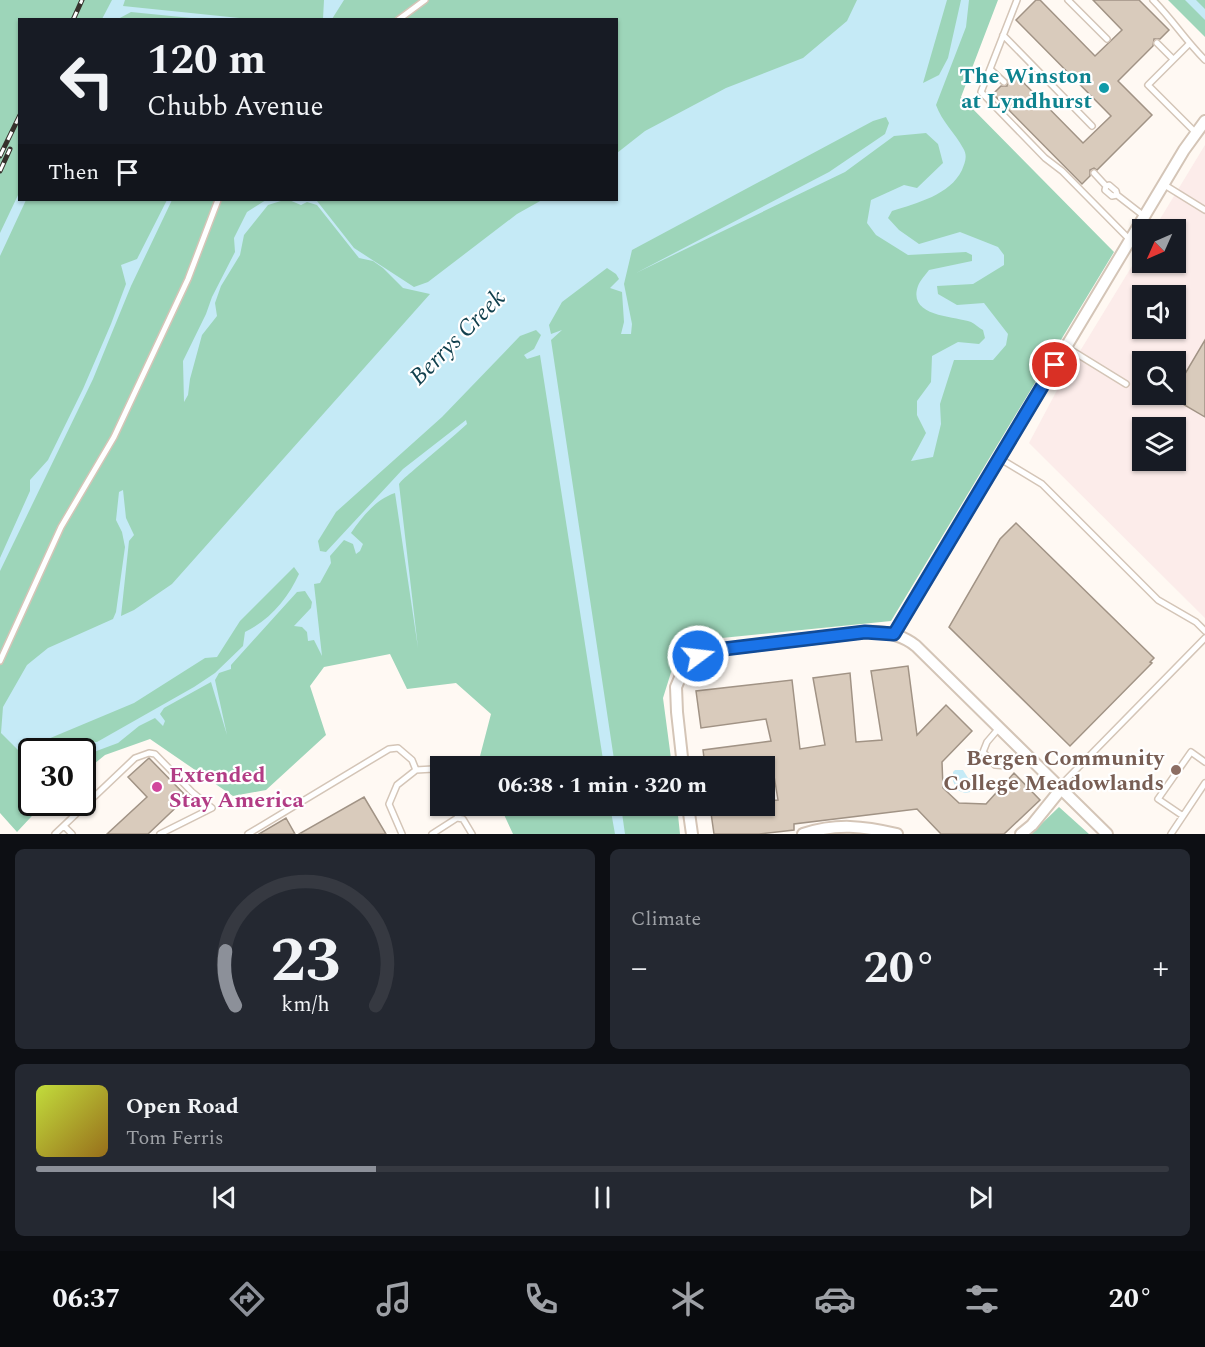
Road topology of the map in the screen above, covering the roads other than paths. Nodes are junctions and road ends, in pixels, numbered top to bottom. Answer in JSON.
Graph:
{"nodes":[{"id":1,"x":425,"y":0,"type":"edge"},
{"id":2,"x":1017,"y":0,"type":"edge"},
{"id":3,"x":1068,"y":0,"type":"edge"},
{"id":4,"x":1153,"y":0,"type":"edge"},
{"id":5,"x":401,"y":18,"type":"edge"},
{"id":6,"x":1003,"y":35,"type":"junction"},
{"id":7,"x":1107,"y":39,"type":"dead end"},
{"id":8,"x":1157,"y":43,"type":"dead end"},
{"id":9,"x":1188,"y":44,"type":"junction"},
{"id":10,"x":1173,"y":59,"type":"junction"},
{"id":11,"x":1205,"y":60,"type":"edge"},
{"id":12,"x":990,"y":69,"type":"junction"},
{"id":13,"x":1004,"y":82,"type":"dead end"},
{"id":14,"x":1205,"y":122,"type":"edge"},
{"id":15,"x":1092,"y":126,"type":"dead end"},
{"id":16,"x":1197,"y":134,"type":"junction"},
{"id":17,"x":1094,"y":173,"type":"dead end"},
{"id":18,"x":1163,"y":184,"type":"junction"},
{"id":19,"x":219,"y":201,"type":"edge"},
{"id":20,"x":1205,"y":210,"type":"edge"},
{"id":21,"x":1144,"y":216,"type":"junction"},
{"id":22,"x":1130,"y":240,"type":"junction"},
{"id":23,"x":1066,"y":347,"type":"junction"},
{"id":24,"x":1126,"y":384,"type":"dead end"},
{"id":25,"x":999,"y":458,"type":"junction"},
{"id":26,"x":1205,"y":631,"type":"edge"},
{"id":27,"x":894,"y":634,"type":"junction"},
{"id":28,"x":1205,"y":638,"type":"edge"},
{"id":29,"x":0,"y":661,"type":"edge"},
{"id":30,"x":999,"y":728,"type":"junction"},
{"id":31,"x":1024,"y":752,"type":"junction"},
{"id":32,"x":683,"y":756,"type":"edge"},
{"id":33,"x":1205,"y":762,"type":"edge"},
{"id":34,"x":430,"y":769,"type":"edge"},
{"id":35,"x":416,"y":770,"type":"junction"},
{"id":36,"x":1205,"y":783,"type":"edge"},
{"id":37,"x":1060,"y":788,"type":"junction"},
{"id":38,"x":689,"y":816,"type":"edge"},
{"id":39,"x":1183,"y":816,"type":"junction"},
{"id":40,"x":457,"y":818,"type":"joint"},
{"id":41,"x":64,"y":826,"type":"junction"},
{"id":42,"x":809,"y":827,"type":"edge"},
{"id":43,"x":435,"y":833,"type":"edge"},
{"id":44,"x":55,"y":834,"type":"edge"},
{"id":45,"x":72,"y":834,"type":"edge"},
{"id":46,"x":160,"y":834,"type":"edge"},
{"id":47,"x":248,"y":834,"type":"edge"},
{"id":48,"x":402,"y":834,"type":"edge"},
{"id":49,"x":472,"y":834,"type":"edge"},
{"id":50,"x":692,"y":834,"type":"edge"},
{"id":51,"x":897,"y":834,"type":"edge"},
{"id":52,"x":1021,"y":834,"type":"edge"},
{"id":53,"x":1107,"y":834,"type":"edge"},
{"id":54,"x":1171,"y":834,"type":"edge"}],
"edges":[{"from":1,"to":5,"type":"lane"},
{"from":2,"to":6,"type":"lane"},
{"from":3,"to":7,"type":"lane"},
{"from":4,"to":9,"type":"lane"},
{"from":6,"to":12,"type":"lane"},
{"from":6,"to":15,"type":"lane"},
{"from":8,"to":10,"type":"lane"},
{"from":9,"to":10,"type":"lane"},
{"from":9,"to":11,"type":"lane"},
{"from":10,"to":16,"type":"lane"},
{"from":12,"to":13,"type":"lane"},
{"from":12,"to":22,"type":"lane"},
{"from":14,"to":16,"type":"street"},
{"from":16,"to":18,"type":"street"},
{"from":17,"to":21,"type":"lane"},
{"from":18,"to":20,"type":"lane"},
{"from":18,"to":21,"type":"street"},
{"from":19,"to":29,"type":"lane"},
{"from":21,"to":22,"type":"street"},
{"from":22,"to":23,"type":"street"},
{"from":23,"to":24,"type":"lane"},
{"from":23,"to":25,"type":"street"},
{"from":25,"to":26,"type":"lane"},
{"from":25,"to":27,"type":"street"},
{"from":27,"to":30,"type":"street"},
{"from":27,"to":32,"type":"street"},
{"from":28,"to":37,"type":"lane"},
{"from":30,"to":31,"type":"street"},
{"from":30,"to":31,"type":"lane"},
{"from":31,"to":37,"type":"street"},
{"from":33,"to":39,"type":"lane"},
{"from":34,"to":35,"type":"lane"},
{"from":35,"to":47,"type":"lane"},
{"from":35,"to":48,"type":"lane"},
{"from":36,"to":39,"type":"lane"},
{"from":37,"to":52,"type":"street"},
{"from":37,"to":53,"type":"street"},
{"from":38,"to":50,"type":"street"},
{"from":39,"to":54,"type":"lane"},
{"from":40,"to":43,"type":"lane"},
{"from":40,"to":49,"type":"lane"},
{"from":41,"to":44,"type":"lane"},
{"from":41,"to":45,"type":"lane"},
{"from":41,"to":46,"type":"lane"},
{"from":42,"to":51,"type":"street"}]}
